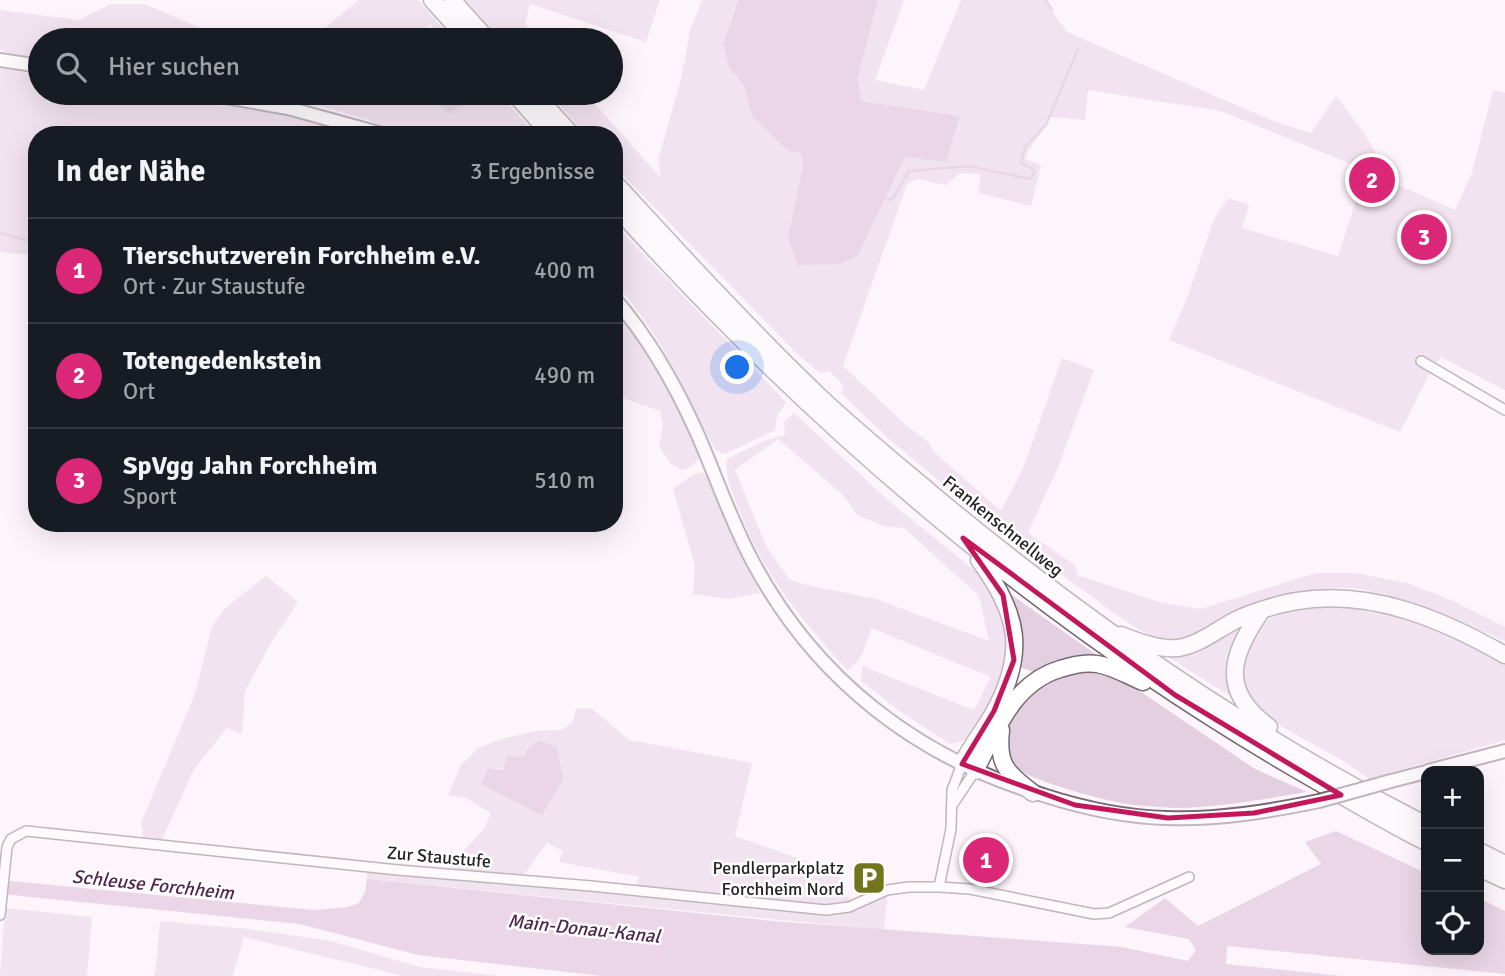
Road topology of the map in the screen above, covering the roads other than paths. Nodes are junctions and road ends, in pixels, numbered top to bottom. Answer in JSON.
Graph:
{"nodes":[{"id":1,"x":432,"y":0,"type":"edge"},
{"id":2,"x":452,"y":0,"type":"edge"},
{"id":3,"x":457,"y":28,"type":"edge"},
{"id":4,"x":477,"y":28,"type":"edge"},
{"id":5,"x":0,"y":60,"type":"edge"},
{"id":6,"x":28,"y":64,"type":"edge"},
{"id":7,"x":276,"y":105,"type":"edge"},
{"id":8,"x":525,"y":105,"type":"edge"},
{"id":9,"x":545,"y":105,"type":"edge"},
{"id":10,"x":354,"y":126,"type":"edge"},
{"id":11,"x":543,"y":126,"type":"edge"},
{"id":12,"x":564,"y":126,"type":"edge"},
{"id":13,"x":623,"y":192,"type":"edge"},
{"id":14,"x":623,"y":215,"type":"edge"},
{"id":15,"x":623,"y":310,"type":"edge"},
{"id":16,"x":1421,"y":361,"type":"dead end"},
{"id":17,"x":1505,"y":410,"type":"edge"},
{"id":18,"x":963,"y":538,"type":"junction"},
{"id":19,"x":1260,"y":613,"type":"junction"},
{"id":20,"x":1097,"y":624,"type":"junction"},
{"id":21,"x":1505,"y":655,"type":"edge"},
{"id":22,"x":1175,"y":695,"type":"junction"},
{"id":23,"x":1002,"y":721,"type":"junction"},
{"id":24,"x":1281,"y":743,"type":"junction"},
{"id":25,"x":1505,"y":751,"type":"edge"},
{"id":26,"x":1446,"y":766,"type":"edge"},
{"id":27,"x":968,"y":768,"type":"junction"},
{"id":28,"x":1421,"y":773,"type":"edge"},
{"id":29,"x":1033,"y":793,"type":"junction"},
{"id":30,"x":953,"y":804,"type":"junction"},
{"id":31,"x":1421,"y":822,"type":"edge"},
{"id":32,"x":1421,"y":839,"type":"edge"},
{"id":33,"x":1484,"y":854,"type":"edge"},
{"id":34,"x":1505,"y":864,"type":"edge"},
{"id":35,"x":1484,"y":870,"type":"edge"},
{"id":36,"x":1189,"y":877,"type":"dead end"},
{"id":37,"x":1505,"y":880,"type":"edge"},
{"id":38,"x":939,"y":887,"type":"junction"},
{"id":39,"x":1,"y":904,"type":"edge"},
{"id":40,"x":0,"y":915,"type":"edge"}],
"edges":[{"from":1,"to":3,"type":"highway"},
{"from":2,"to":4,"type":"highway"},
{"from":5,"to":6,"type":"main road"},
{"from":7,"to":10,"type":"main road"},
{"from":8,"to":11,"type":"highway"},
{"from":9,"to":12,"type":"highway"},
{"from":13,"to":20,"type":"highway","name":"Frankenschnellweg"},
{"from":14,"to":18,"type":"highway","name":"Frankenschnellweg"},
{"from":15,"to":27,"type":"main road"},
{"from":16,"to":17,"type":"street"},
{"from":18,"to":22,"type":"highway","name":"Frankenschnellweg"},
{"from":18,"to":27,"type":"highway"},
{"from":19,"to":20,"type":"highway"},
{"from":19,"to":21,"type":"highway"},
{"from":19,"to":24,"type":"highway"},
{"from":20,"to":24,"type":"highway","name":"Frankenschnellweg"},
{"from":22,"to":23,"type":"highway"},
{"from":22,"to":32,"type":"highway","name":"Frankenschnellweg"},
{"from":23,"to":27,"type":"highway"},
{"from":23,"to":29,"type":"highway"},
{"from":24,"to":31,"type":"highway","name":"Frankenschnellweg"},
{"from":25,"to":26,"type":"main road"},
{"from":27,"to":29,"type":"main road"},
{"from":27,"to":30,"type":"street"},
{"from":27,"to":30,"type":"street"},
{"from":28,"to":29,"type":"main road","bridge":true},
{"from":30,"to":38,"type":"street"},
{"from":33,"to":34,"type":"highway"},
{"from":35,"to":37,"type":"highway"},
{"from":36,"to":38,"type":"street","name":"Zur Staustufe"},
{"from":38,"to":39,"type":"street","name":"Zur Staustufe"},
{"from":39,"to":40,"type":"street","name":"Zur Staustufe"}]}
